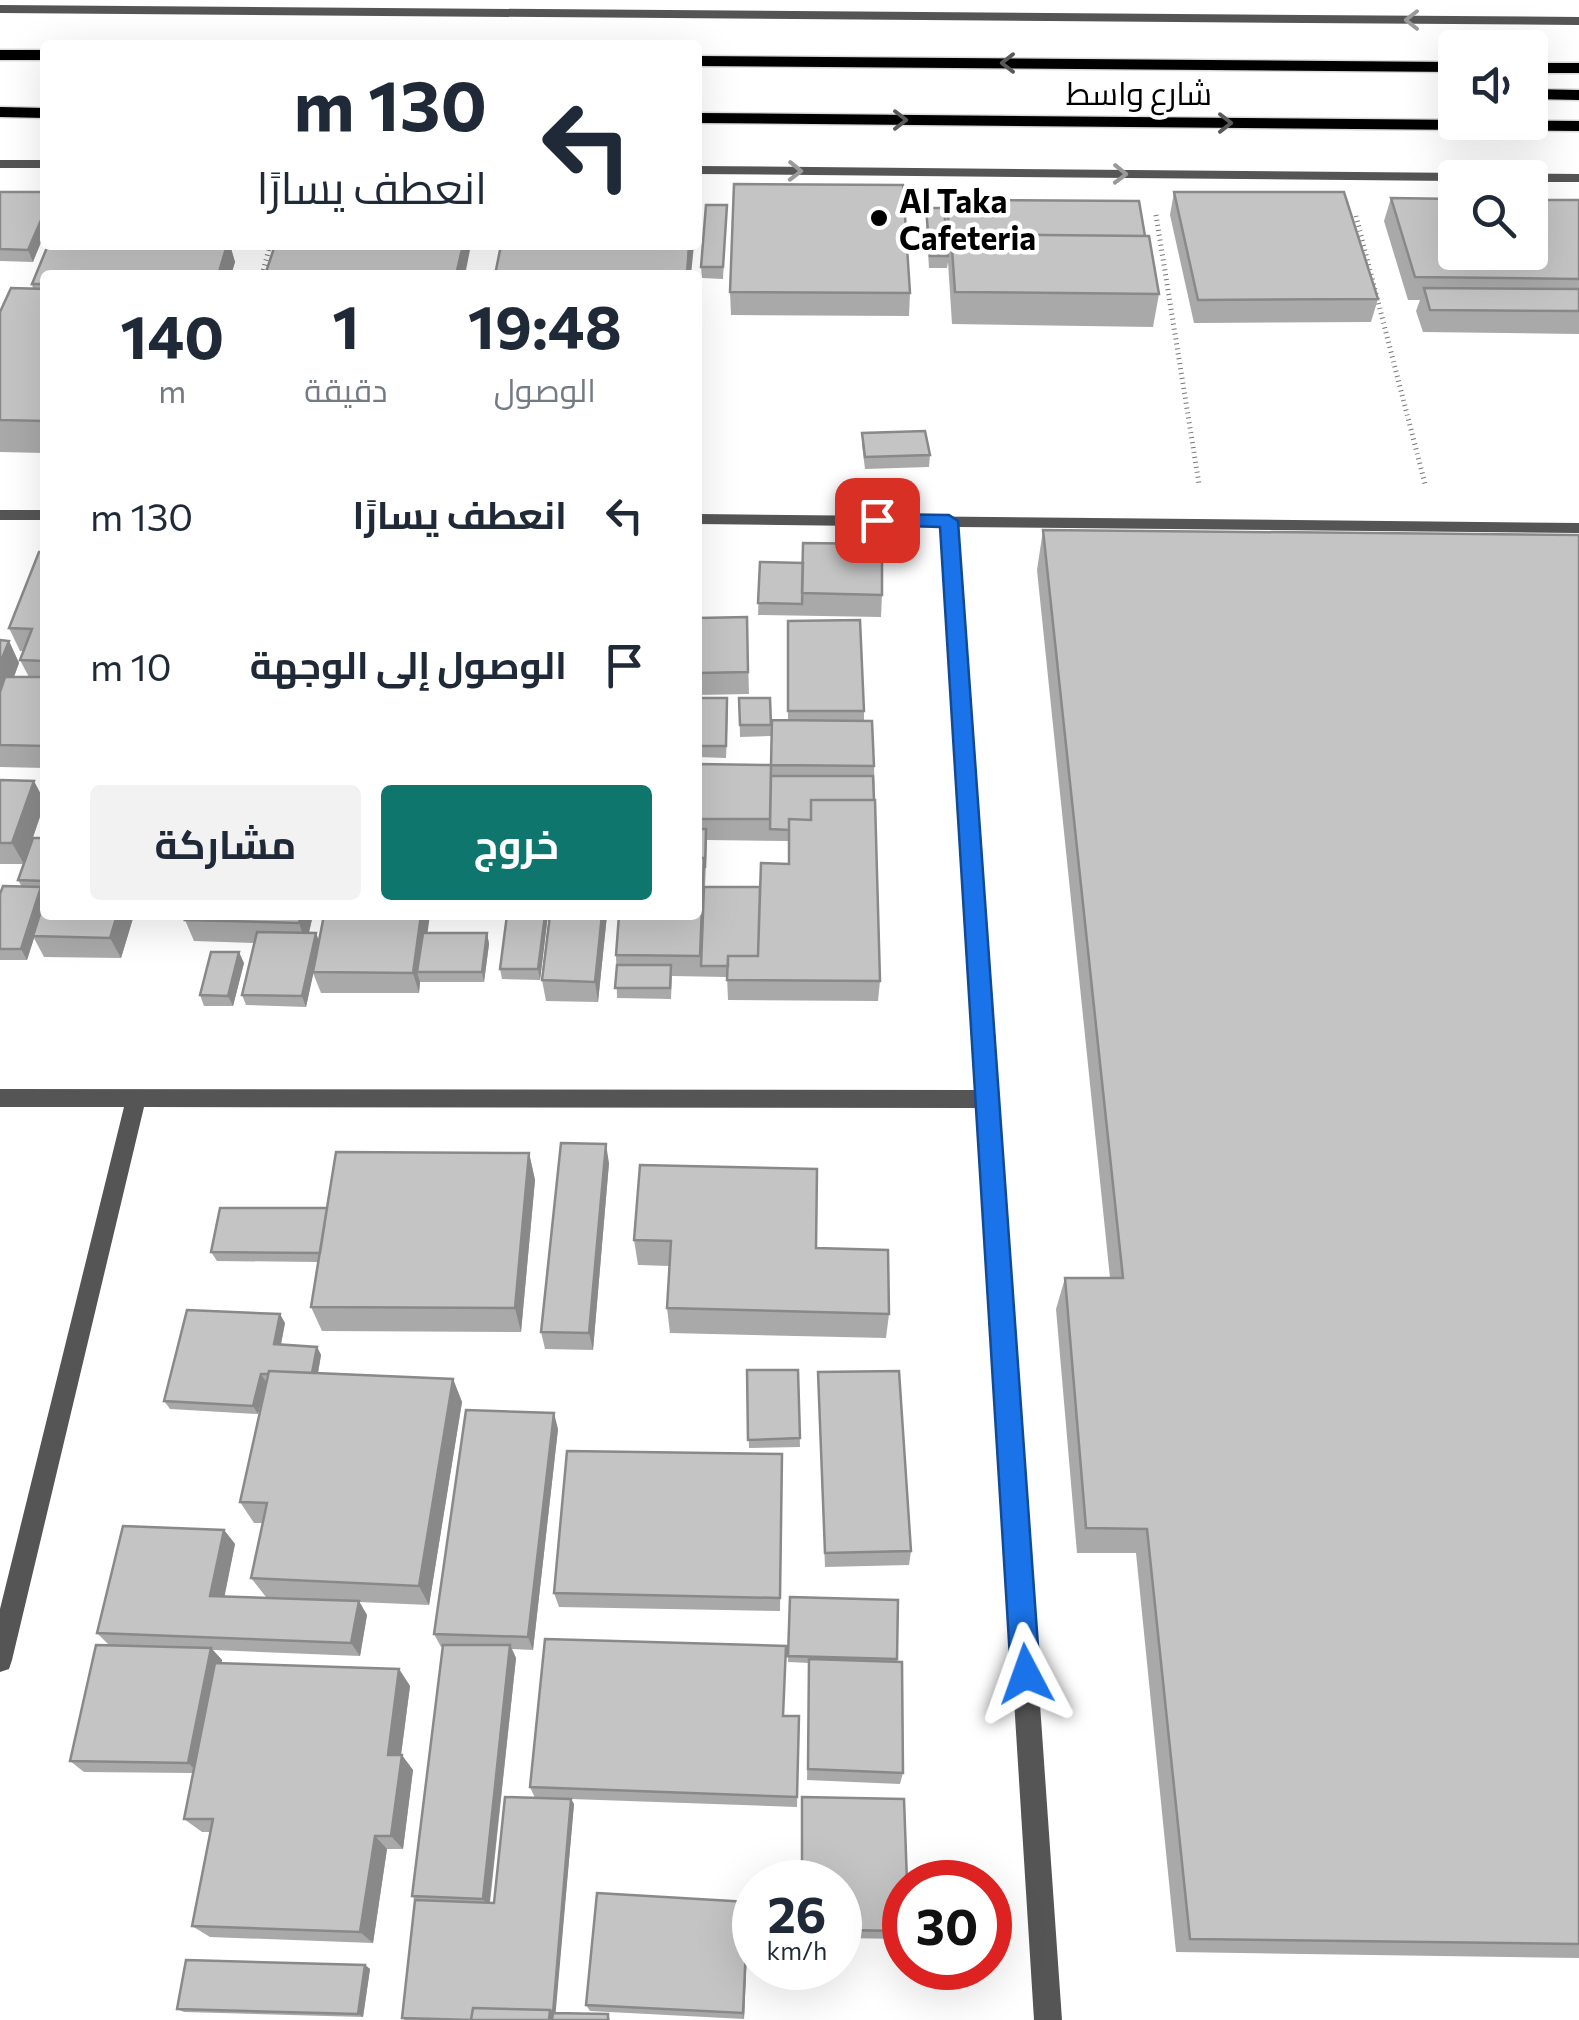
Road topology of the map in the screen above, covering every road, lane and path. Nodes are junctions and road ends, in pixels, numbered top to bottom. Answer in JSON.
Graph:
{"nodes":[{"id":1,"x":0,"y":8,"type":"edge"},
{"id":2,"x":1579,"y":22,"type":"edge"},
{"id":3,"x":0,"y":54,"type":"edge"},
{"id":4,"x":40,"y":55,"type":"edge"},
{"id":5,"x":702,"y":61,"type":"edge"},
{"id":6,"x":1438,"y":67,"type":"edge"},
{"id":7,"x":1548,"y":68,"type":"edge"},
{"id":8,"x":1579,"y":68,"type":"edge"},
{"id":9,"x":1548,"y":94,"type":"edge"},
{"id":10,"x":1579,"y":94,"type":"edge"},
{"id":11,"x":0,"y":112,"type":"edge"},
{"id":12,"x":40,"y":113,"type":"edge"},
{"id":13,"x":702,"y":118,"type":"edge"},
{"id":14,"x":1438,"y":124,"type":"edge"},
{"id":15,"x":1548,"y":125,"type":"edge"},
{"id":16,"x":1579,"y":126,"type":"edge"},
{"id":17,"x":0,"y":164,"type":"edge"},
{"id":18,"x":40,"y":164,"type":"edge"},
{"id":19,"x":702,"y":170,"type":"edge"},
{"id":20,"x":1150,"y":174,"type":"junction"},
{"id":21,"x":1346,"y":176,"type":"junction"},
{"id":22,"x":1579,"y":178,"type":"edge"},
{"id":23,"x":0,"y":515,"type":"edge"},
{"id":24,"x":40,"y":515,"type":"edge"},
{"id":25,"x":702,"y":519,"type":"edge"},
{"id":26,"x":949,"y":521,"type":"junction"},
{"id":27,"x":1206,"y":524,"type":"junction"},
{"id":28,"x":1436,"y":526,"type":"junction"},
{"id":29,"x":1579,"y":528,"type":"edge"},
{"id":30,"x":0,"y":1098,"type":"edge"},
{"id":31,"x":136,"y":1099,"type":"junction"},
{"id":32,"x":987,"y":1099,"type":"junction"},
{"id":33,"x":0,"y":1660,"type":"edge"},
{"id":34,"x":1048,"y":2020,"type":"edge"}],
"edges":[{"from":2,"to":1,"type":"street","one_way":true},
{"from":3,"to":4,"type":"main road"},
{"from":6,"to":5,"type":"main road","name":"شارع واسط","one_way":true},
{"from":7,"to":8,"type":"main road"},
{"from":9,"to":10,"type":"main road"},
{"from":11,"to":12,"type":"main road"},
{"from":13,"to":14,"type":"main road","name":"شارع واسط","one_way":true},
{"from":15,"to":16,"type":"main road","name":"شارع واسط"},
{"from":17,"to":18,"type":"street"},
{"from":19,"to":20,"type":"street","one_way":true},
{"from":20,"to":21,"type":"street"},
{"from":20,"to":27,"type":"path"},
{"from":21,"to":22,"type":"street"},
{"from":21,"to":28,"type":"path"},
{"from":23,"to":24,"type":"street"},
{"from":25,"to":26,"type":"street"},
{"from":26,"to":27,"type":"street"},
{"from":26,"to":32,"type":"street"},
{"from":27,"to":28,"type":"street"},
{"from":28,"to":29,"type":"street"},
{"from":30,"to":31,"type":"street"},
{"from":31,"to":32,"type":"street"},
{"from":31,"to":33,"type":"street"},
{"from":32,"to":34,"type":"street"}]}
